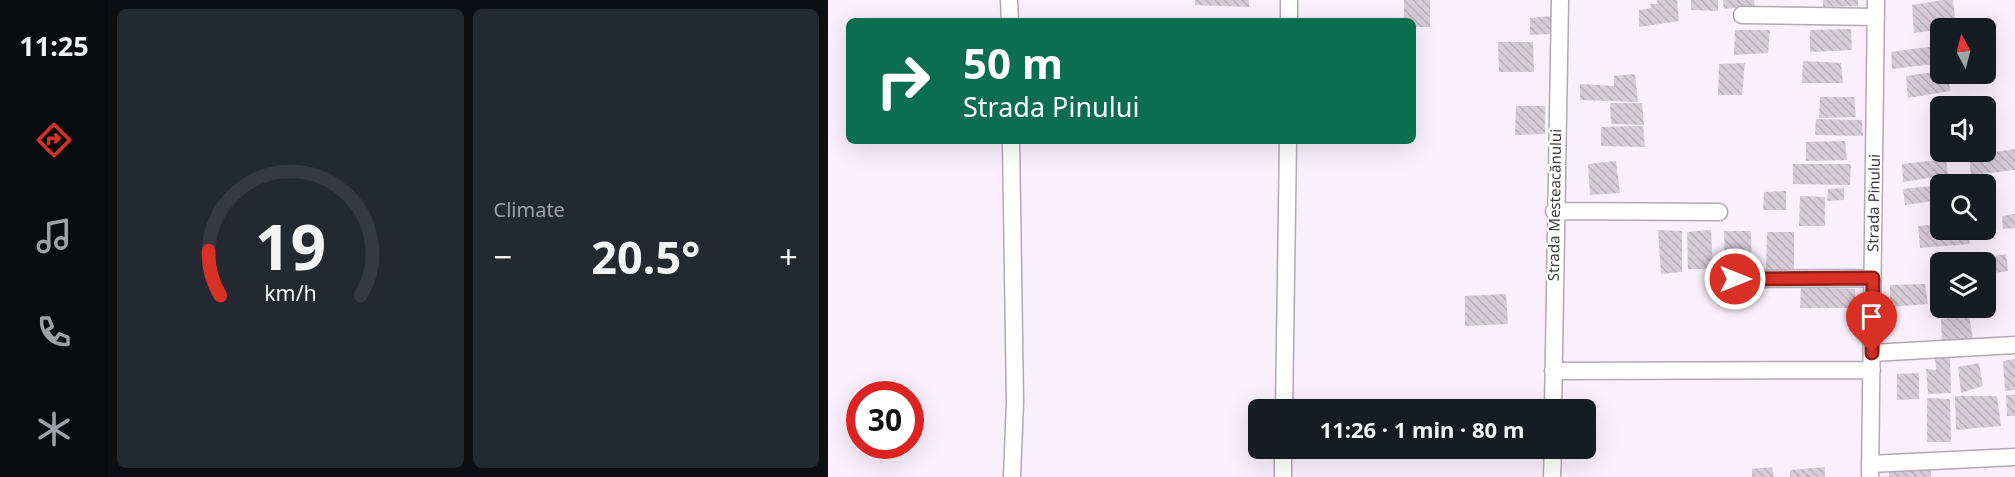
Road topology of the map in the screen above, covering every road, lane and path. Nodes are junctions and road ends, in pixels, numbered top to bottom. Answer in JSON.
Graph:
{"nodes":[{"id":1,"x":1009,"y":0,"type":"edge"},
{"id":2,"x":1289,"y":0,"type":"edge"},
{"id":3,"x":1560,"y":0,"type":"edge"},
{"id":4,"x":1876,"y":8,"type":"edge"},
{"id":5,"x":1742,"y":15,"type":"dead end"},
{"id":6,"x":1010,"y":18,"type":"edge"},
{"id":7,"x":1289,"y":18,"type":"edge"},
{"id":8,"x":1011,"y":144,"type":"edge"},
{"id":9,"x":1288,"y":144,"type":"edge"},
{"id":10,"x":1554,"y":212,"type":"junction"},
{"id":11,"x":1719,"y":212,"type":"dead end"},
{"id":12,"x":1873,"y":278,"type":"junction"},
{"id":13,"x":1735,"y":279,"type":"dead end"},
{"id":14,"x":2015,"y":345,"type":"edge"},
{"id":15,"x":1872,"y":362,"type":"junction"},
{"id":16,"x":1553,"y":371,"type":"junction"},
{"id":17,"x":1284,"y":399,"type":"edge"},
{"id":18,"x":1553,"y":399,"type":"edge"},
{"id":19,"x":2015,"y":457,"type":"edge"},
{"id":20,"x":1283,"y":459,"type":"edge"},
{"id":21,"x":1552,"y":459,"type":"edge"},
{"id":22,"x":1870,"y":471,"type":"edge"},
{"id":23,"x":1012,"y":477,"type":"edge"},
{"id":24,"x":1283,"y":477,"type":"edge"},
{"id":25,"x":1552,"y":477,"type":"edge"}],
"edges":[{"from":1,"to":6,"type":"street"},
{"from":2,"to":7,"type":"street"},
{"from":3,"to":10,"type":"street","name":"Strada Mesteacănului"},
{"from":4,"to":5,"type":"street"},
{"from":4,"to":12,"type":"street","name":"Strada Pinului"},
{"from":8,"to":23,"type":"street"},
{"from":9,"to":17,"type":"street"},
{"from":10,"to":11,"type":"street"},
{"from":10,"to":16,"type":"street","name":"Strada Mesteacănului"},
{"from":12,"to":13,"type":"street"},
{"from":12,"to":15,"type":"street","name":"Strada Pinului"},
{"from":14,"to":15,"type":"street"},
{"from":15,"to":16,"type":"street"},
{"from":15,"to":22,"type":"street","name":"Strada Pinului"},
{"from":16,"to":18,"type":"street","name":"Strada Mesteacănului"},
{"from":19,"to":22,"type":"street"},
{"from":20,"to":24,"type":"street"},
{"from":21,"to":25,"type":"street"}]}
